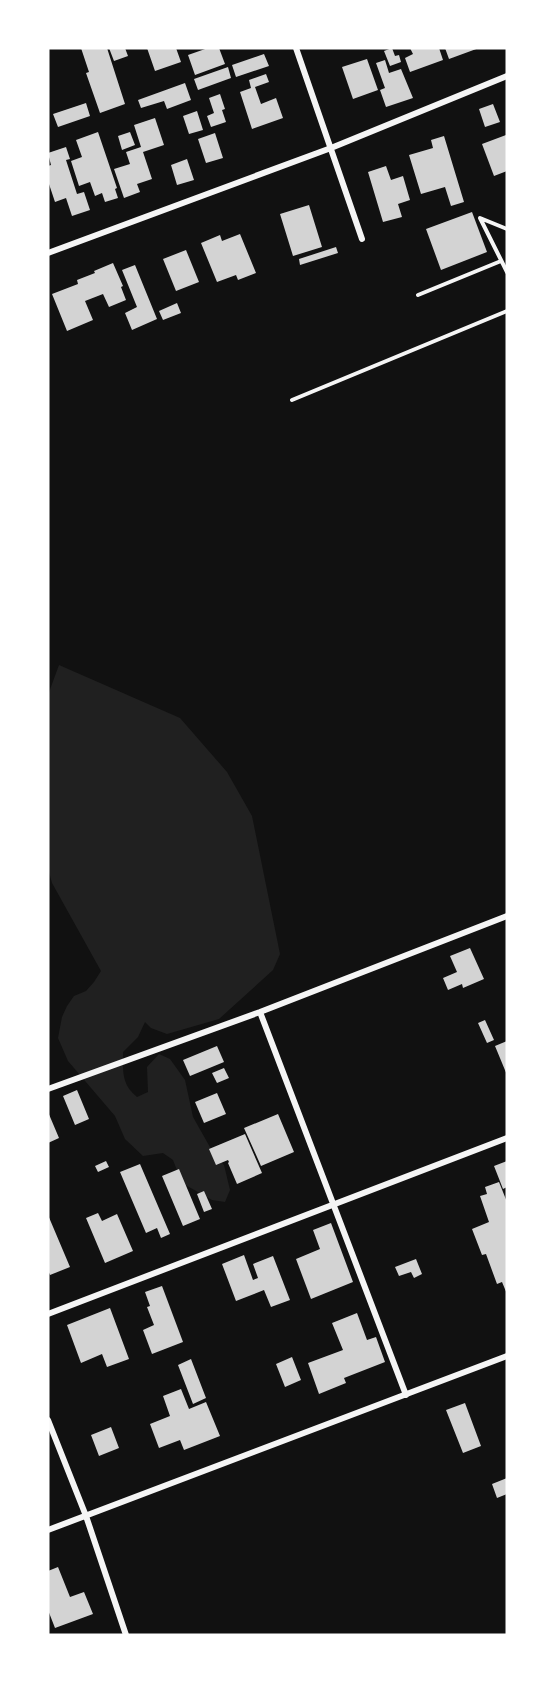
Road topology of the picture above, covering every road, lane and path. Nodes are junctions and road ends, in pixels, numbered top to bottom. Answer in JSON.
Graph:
{"nodes":[{"id":1,"x":296,"y":48,"type":"edge"},
{"id":2,"x":507,"y":76,"type":"edge"},
{"id":3,"x":331,"y":148,"type":"junction"},
{"id":4,"x":507,"y":229,"type":"edge"},
{"id":5,"x":362,"y":239,"type":"dead end"},
{"id":6,"x":48,"y":253,"type":"edge"},
{"id":7,"x":501,"y":261,"type":"junction"},
{"id":8,"x":507,"y":272,"type":"edge"},
{"id":9,"x":418,"y":295,"type":"dead end"},
{"id":10,"x":507,"y":311,"type":"edge"},
{"id":11,"x":292,"y":400,"type":"dead end"},
{"id":12,"x":507,"y":916,"type":"edge"},
{"id":13,"x":260,"y":1012,"type":"junction"},
{"id":14,"x":48,"y":1089,"type":"edge"},
{"id":15,"x":507,"y":1138,"type":"edge"},
{"id":16,"x":333,"y":1204,"type":"junction"},
{"id":17,"x":48,"y":1314,"type":"edge"},
{"id":18,"x":507,"y":1356,"type":"edge"},
{"id":19,"x":406,"y":1395,"type":"junction"},
{"id":20,"x":48,"y":1420,"type":"edge"},
{"id":21,"x":86,"y":1516,"type":"junction"},
{"id":22,"x":48,"y":1530,"type":"edge"},
{"id":23,"x":126,"y":1635,"type":"edge"}],
"edges":[{"from":1,"to":3,"type":"street"},
{"from":2,"to":3,"type":"street"},
{"from":3,"to":5,"type":"street"},
{"from":3,"to":6,"type":"street"},
{"from":4,"to":7,"type":"path"},
{"from":7,"to":8,"type":"path"},
{"from":7,"to":9,"type":"path"},
{"from":10,"to":11,"type":"path"},
{"from":12,"to":13,"type":"street"},
{"from":13,"to":14,"type":"street"},
{"from":13,"to":16,"type":"street"},
{"from":15,"to":16,"type":"street"},
{"from":16,"to":17,"type":"street"},
{"from":16,"to":19,"type":"street"},
{"from":18,"to":19,"type":"street"},
{"from":19,"to":21,"type":"street"},
{"from":20,"to":21,"type":"street"},
{"from":21,"to":22,"type":"street"},
{"from":21,"to":23,"type":"street"}]}
